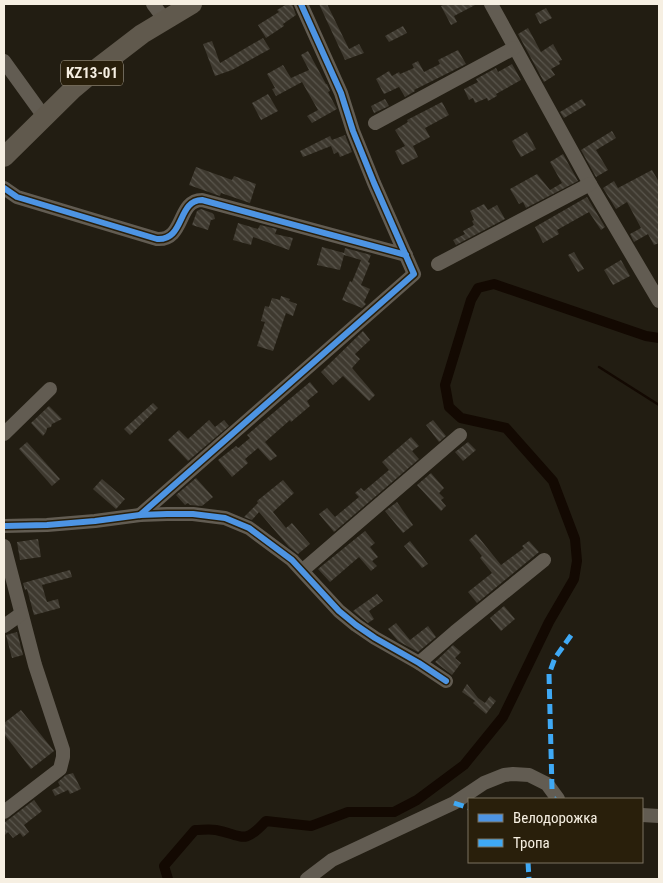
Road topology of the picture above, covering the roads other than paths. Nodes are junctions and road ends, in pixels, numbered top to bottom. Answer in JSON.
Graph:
{"nodes":[{"id":1,"x":192,"y":4,"type":"edge"},
{"id":2,"x":301,"y":4,"type":"edge"},
{"id":3,"x":491,"y":4,"type":"edge"},
{"id":4,"x":159,"y":12,"type":"edge"},
{"id":5,"x":514,"y":48,"type":"junction"},
{"id":6,"x":4,"y":61,"type":"edge"},
{"id":7,"x":45,"y":118,"type":"junction"},
{"id":8,"x":375,"y":123,"type":"dead end"},
{"id":9,"x":4,"y":157,"type":"edge"},
{"id":10,"x":590,"y":184,"type":"junction"},
{"id":11,"x":4,"y":188,"type":"edge"},
{"id":12,"x":406,"y":255,"type":"junction"},
{"id":13,"x":438,"y":264,"type":"dead end"},
{"id":14,"x":659,"y":301,"type":"edge"},
{"id":15,"x":50,"y":389,"type":"dead end"},
{"id":16,"x":4,"y":434,"type":"edge"},
{"id":17,"x":460,"y":435,"type":"dead end"},
{"id":18,"x":140,"y":516,"type":"junction"},
{"id":19,"x":4,"y":526,"type":"edge"},
{"id":20,"x":4,"y":546,"type":"edge"},
{"id":21,"x":544,"y":560,"type":"dead end"},
{"id":22,"x":303,"y":570,"type":"junction"},
{"id":23,"x":21,"y":614,"type":"junction"},
{"id":24,"x":4,"y":626,"type":"edge"},
{"id":25,"x":419,"y":663,"type":"junction"},
{"id":26,"x":446,"y":681,"type":"dead end"},
{"id":27,"x":557,"y":798,"type":"edge"},
{"id":28,"x":4,"y":812,"type":"edge"},
{"id":29,"x":643,"y":815,"type":"edge"},
{"id":30,"x":659,"y":816,"type":"edge"},
{"id":31,"x":307,"y":879,"type":"edge"}],
"edges":[{"from":1,"to":4,"type":"highway","number":"KZ13-01"},
{"from":2,"to":12,"type":"street"},
{"from":3,"to":5,"type":"street"},
{"from":4,"to":7,"type":"highway","number":"KZ13-01"},
{"from":5,"to":8,"type":"street"},
{"from":5,"to":10,"type":"street"},
{"from":6,"to":7,"type":"street"},
{"from":7,"to":9,"type":"highway","number":"KZ13-01"},
{"from":10,"to":13,"type":"street"},
{"from":10,"to":14,"type":"street"},
{"from":11,"to":12,"type":"street"},
{"from":12,"to":18,"type":"street"},
{"from":15,"to":16,"type":"street"},
{"from":17,"to":22,"type":"street"},
{"from":18,"to":19,"type":"street"},
{"from":18,"to":22,"type":"street"},
{"from":20,"to":23,"type":"street"},
{"from":21,"to":25,"type":"street"},
{"from":22,"to":25,"type":"street"},
{"from":23,"to":24,"type":"street"},
{"from":23,"to":28,"type":"street"},
{"from":25,"to":26,"type":"street"},
{"from":27,"to":31,"type":"street"},
{"from":29,"to":30,"type":"street"}]}
